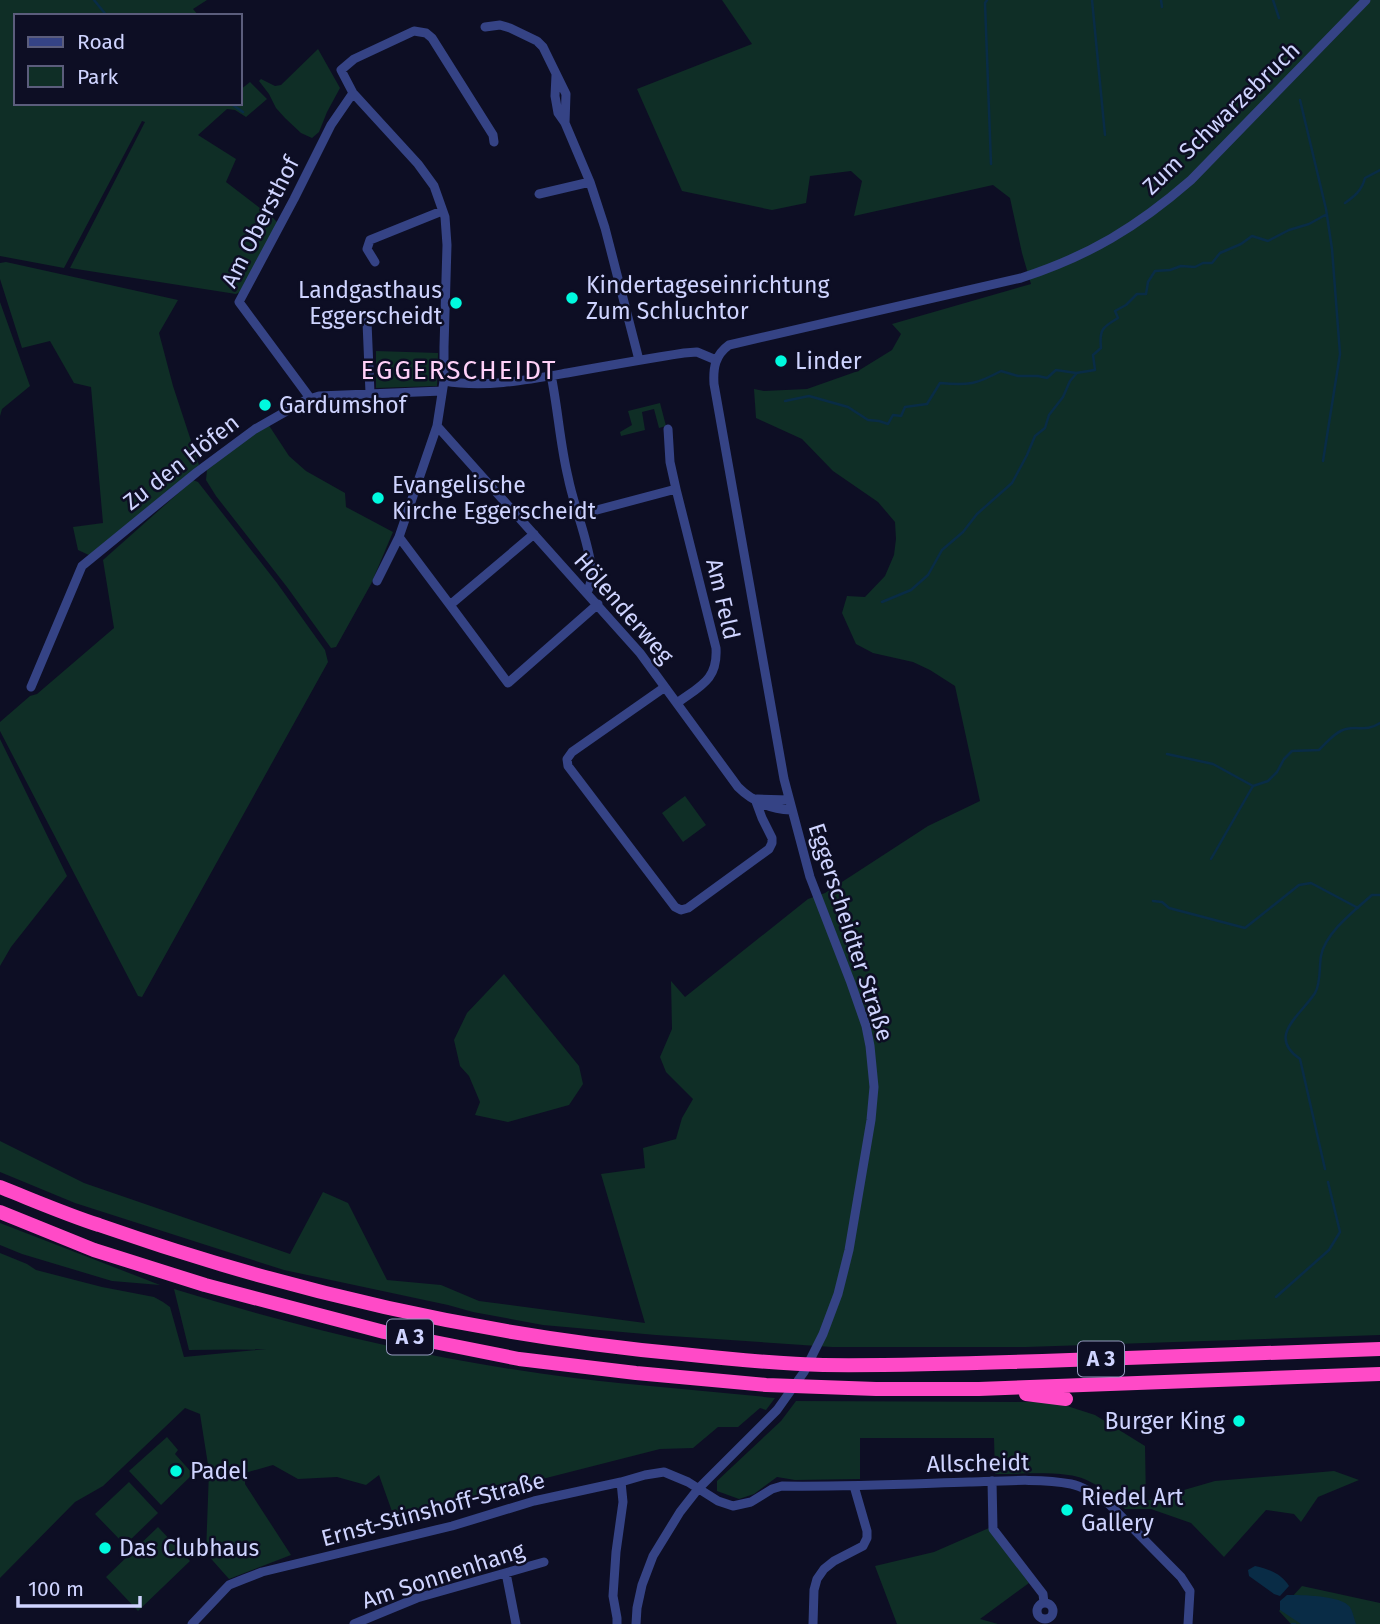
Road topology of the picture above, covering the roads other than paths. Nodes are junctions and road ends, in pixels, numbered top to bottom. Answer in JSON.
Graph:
{"nodes":[{"id":1,"x":1366,"y":0,"type":"edge"},
{"id":2,"x":485,"y":27,"type":"dead end"},
{"id":3,"x":353,"y":93,"type":"junction"},
{"id":4,"x":494,"y":142,"type":"dead end"},
{"id":5,"x":590,"y":182,"type":"junction"},
{"id":6,"x":539,"y":194,"type":"dead end"},
{"id":7,"x":442,"y":211,"type":"junction"},
{"id":8,"x":375,"y":262,"type":"dead end"},
{"id":9,"x":367,"y":322,"type":"dead end"},
{"id":10,"x":639,"y":360,"type":"junction"},
{"id":11,"x":716,"y":360,"type":"junction"},
{"id":12,"x":551,"y":375,"type":"junction"},
{"id":13,"x":443,"y":386,"type":"junction"},
{"id":14,"x":370,"y":393,"type":"junction"},
{"id":15,"x":310,"y":398,"type":"junction"},
{"id":16,"x":436,"y":426,"type":"junction"},
{"id":17,"x":668,"y":429,"type":"dead end"},
{"id":18,"x":676,"y":489,"type":"junction"},
{"id":19,"x":578,"y":515,"type":"junction"},
{"id":20,"x":534,"y":534,"type":"junction"},
{"id":21,"x":399,"y":537,"type":"junction"},
{"id":22,"x":377,"y":581,"type":"dead end"},
{"id":23,"x":587,"y":593,"type":"junction"},
{"id":24,"x":598,"y":604,"type":"junction"},
{"id":25,"x":450,"y":605,"type":"junction"},
{"id":26,"x":31,"y":687,"type":"dead end"},
{"id":27,"x":665,"y":687,"type":"junction"},
{"id":28,"x":677,"y":703,"type":"junction"},
{"id":29,"x":755,"y":799,"type":"junction"},
{"id":30,"x":790,"y":805,"type":"junction"},
{"id":31,"x":0,"y":1187,"type":"edge"},
{"id":32,"x":0,"y":1212,"type":"edge"},
{"id":33,"x":1380,"y":1349,"type":"edge"},
{"id":34,"x":1380,"y":1374,"type":"edge"},
{"id":35,"x":979,"y":1389,"type":"junction"},
{"id":36,"x":1066,"y":1399,"type":"dead end"},
{"id":37,"x":621,"y":1482,"type":"junction"},
{"id":38,"x":992,"y":1482,"type":"junction"},
{"id":39,"x":854,"y":1486,"type":"junction"},
{"id":40,"x":698,"y":1489,"type":"junction"},
{"id":41,"x":544,"y":1562,"type":"dead end"},
{"id":42,"x":506,"y":1573,"type":"junction"},
{"id":43,"x":1044,"y":1603,"type":"dead end"},
{"id":44,"x":192,"y":1624,"type":"edge"},
{"id":45,"x":354,"y":1624,"type":"edge"},
{"id":46,"x":516,"y":1624,"type":"edge"},
{"id":47,"x":617,"y":1624,"type":"edge"},
{"id":48,"x":636,"y":1624,"type":"edge"},
{"id":49,"x":813,"y":1624,"type":"edge"},
{"id":50,"x":1188,"y":1624,"type":"edge"}],
"edges":[{"from":1,"to":11,"type":"street","name":"Zum Schwarzebruch"},
{"from":2,"to":5,"type":"street"},
{"from":3,"to":4,"type":"street"},
{"from":3,"to":7,"type":"street"},
{"from":3,"to":15,"type":"street","name":"Am Obersthof"},
{"from":5,"to":6,"type":"street"},
{"from":5,"to":10,"type":"street"},
{"from":7,"to":8,"type":"street"},
{"from":7,"to":13,"type":"street"},
{"from":9,"to":14,"type":"street"},
{"from":10,"to":11,"type":"street"},
{"from":10,"to":12,"type":"street"},
{"from":11,"to":30,"type":"street","name":"Eggerscheidter Straße"},
{"from":12,"to":13,"type":"street"},
{"from":12,"to":19,"type":"street"},
{"from":13,"to":14,"type":"street","name":"Zu den Höfen"},
{"from":13,"to":16,"type":"street"},
{"from":14,"to":15,"type":"street","name":"Zu den Höfen"},
{"from":15,"to":26,"type":"street","name":"Zu den Höfen"},
{"from":16,"to":20,"type":"street","name":"Hölenderweg"},
{"from":16,"to":21,"type":"street"},
{"from":17,"to":18,"type":"street","name":"Am Feld"},
{"from":18,"to":19,"type":"street"},
{"from":18,"to":28,"type":"street","name":"Am Feld"},
{"from":19,"to":23,"type":"street"},
{"from":20,"to":23,"type":"street","name":"Hölenderweg"},
{"from":20,"to":25,"type":"street"},
{"from":21,"to":22,"type":"street"},
{"from":21,"to":25,"type":"street"},
{"from":23,"to":24,"type":"street","name":"Hölenderweg"},
{"from":24,"to":25,"type":"street"},
{"from":24,"to":27,"type":"street","name":"Hölenderweg"},
{"from":27,"to":28,"type":"street","name":"Hölenderweg"},
{"from":27,"to":29,"type":"street"},
{"from":28,"to":29,"type":"street","name":"Hölenderweg"},
{"from":29,"to":30,"type":"street","name":"Hölenderweg"},
{"from":30,"to":40,"type":"street","name":"Eggerscheidter Straße"},
{"from":31,"to":33,"type":"highway","number":"A 3"},
{"from":32,"to":35,"type":"highway","number":"A 3"},
{"from":34,"to":35,"type":"highway","number":"A 3"},
{"from":35,"to":36,"type":"highway"},
{"from":37,"to":40,"type":"street","name":"Ernst-Stinshoff-Straße"},
{"from":37,"to":44,"type":"street","name":"Ernst-Stinshoff-Straße"},
{"from":37,"to":47,"type":"street"},
{"from":38,"to":39,"type":"street","name":"Allscheidt"},
{"from":38,"to":43,"type":"street"},
{"from":38,"to":50,"type":"street","name":"Allscheidt"},
{"from":39,"to":40,"type":"street","name":"Allscheidt"},
{"from":39,"to":49,"type":"street"},
{"from":40,"to":48,"type":"street","name":"Eggerscheidter Straße"},
{"from":41,"to":42,"type":"street","name":"Am Sonnenhang"},
{"from":42,"to":45,"type":"street","name":"Am Sonnenhang"},
{"from":42,"to":46,"type":"street"}]}
